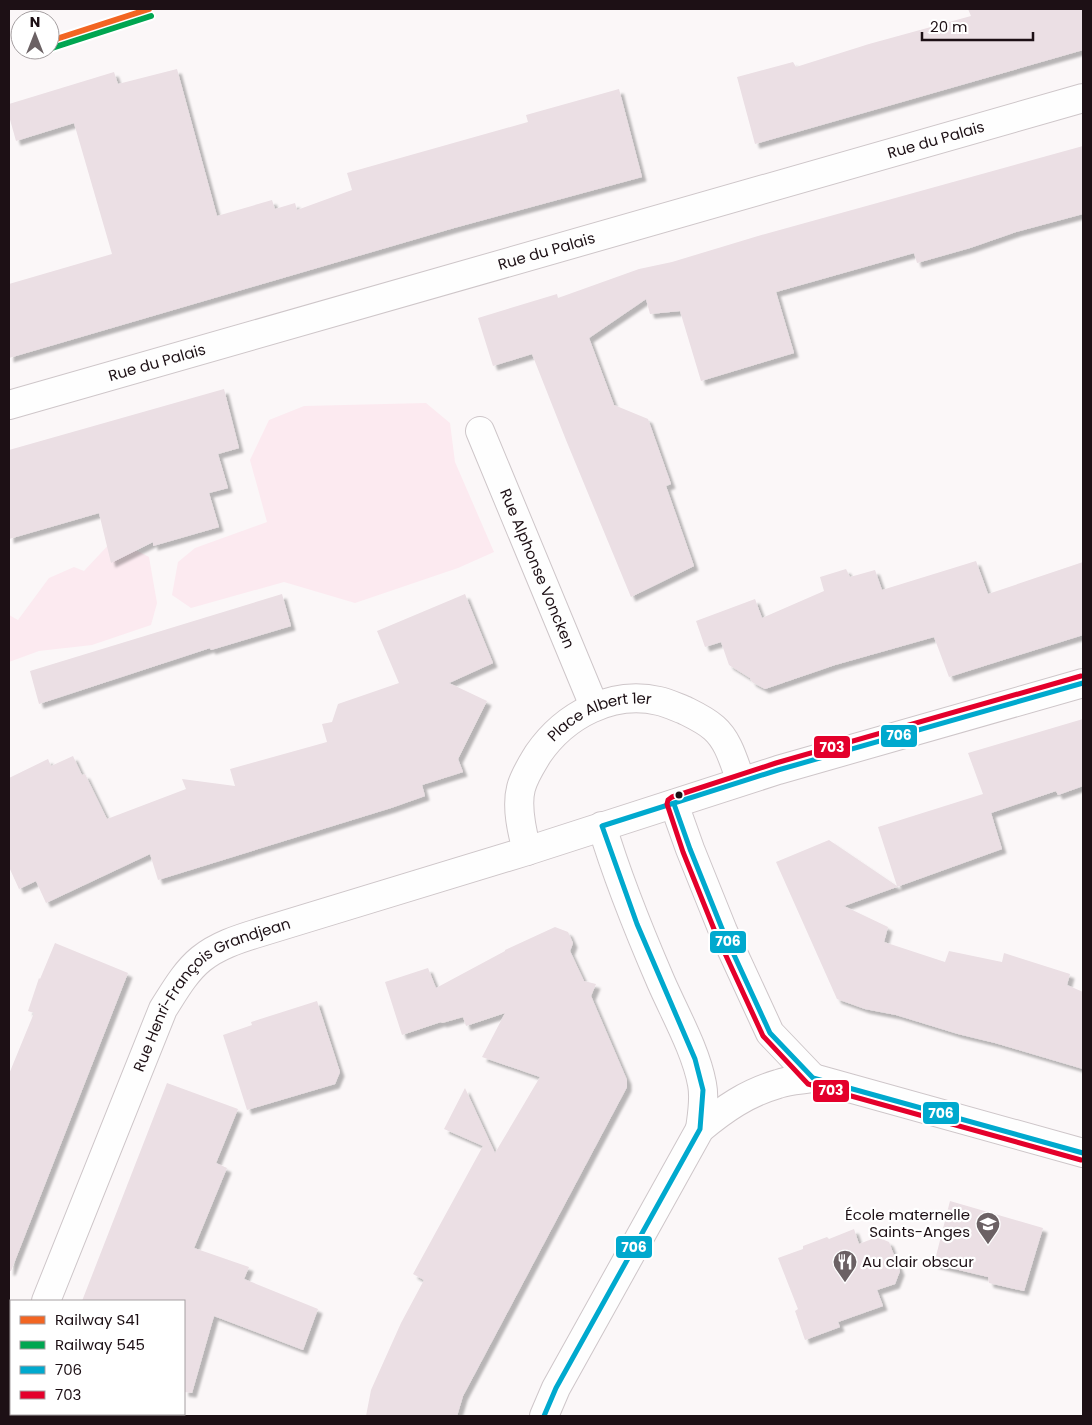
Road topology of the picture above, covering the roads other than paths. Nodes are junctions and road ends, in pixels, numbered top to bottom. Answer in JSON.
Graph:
{"nodes":[{"id":1,"x":1083,"y":98,"type":"edge"},
{"id":2,"x":9,"y":405,"type":"edge"},
{"id":3,"x":480,"y":431,"type":"dead end"},
{"id":4,"x":1083,"y":683,"type":"edge"},
{"id":5,"x":594,"y":706,"type":"junction"},
{"id":6,"x":741,"y":781,"type":"junction"},
{"id":7,"x":674,"y":804,"type":"junction"},
{"id":8,"x":602,"y":826,"type":"junction"},
{"id":9,"x":527,"y":851,"type":"junction"},
{"id":10,"x":813,"y":1078,"type":"junction"},
{"id":11,"x":700,"y":1129,"type":"junction"},
{"id":12,"x":1083,"y":1153,"type":"edge"},
{"id":13,"x":46,"y":1300,"type":"edge"},
{"id":14,"x":544,"y":1416,"type":"edge"}],
"edges":[{"from":1,"to":2,"type":"street","name":"Rue du Palais"},
{"from":3,"to":5,"type":"street","name":"Rue Alphonse Voncken"},
{"from":4,"to":6,"type":"street"},
{"from":5,"to":6,"type":"street","name":"Place Albert 1er"},
{"from":5,"to":9,"type":"street","name":"Place Albert 1er"},
{"from":6,"to":7,"type":"street"},
{"from":7,"to":8,"type":"street"},
{"from":7,"to":10,"type":"street"},
{"from":8,"to":9,"type":"street"},
{"from":8,"to":11,"type":"street"},
{"from":9,"to":13,"type":"street","name":"Rue Henri-François Grandjean"},
{"from":10,"to":11,"type":"street"},
{"from":10,"to":12,"type":"street"},
{"from":11,"to":14,"type":"street"}]}
